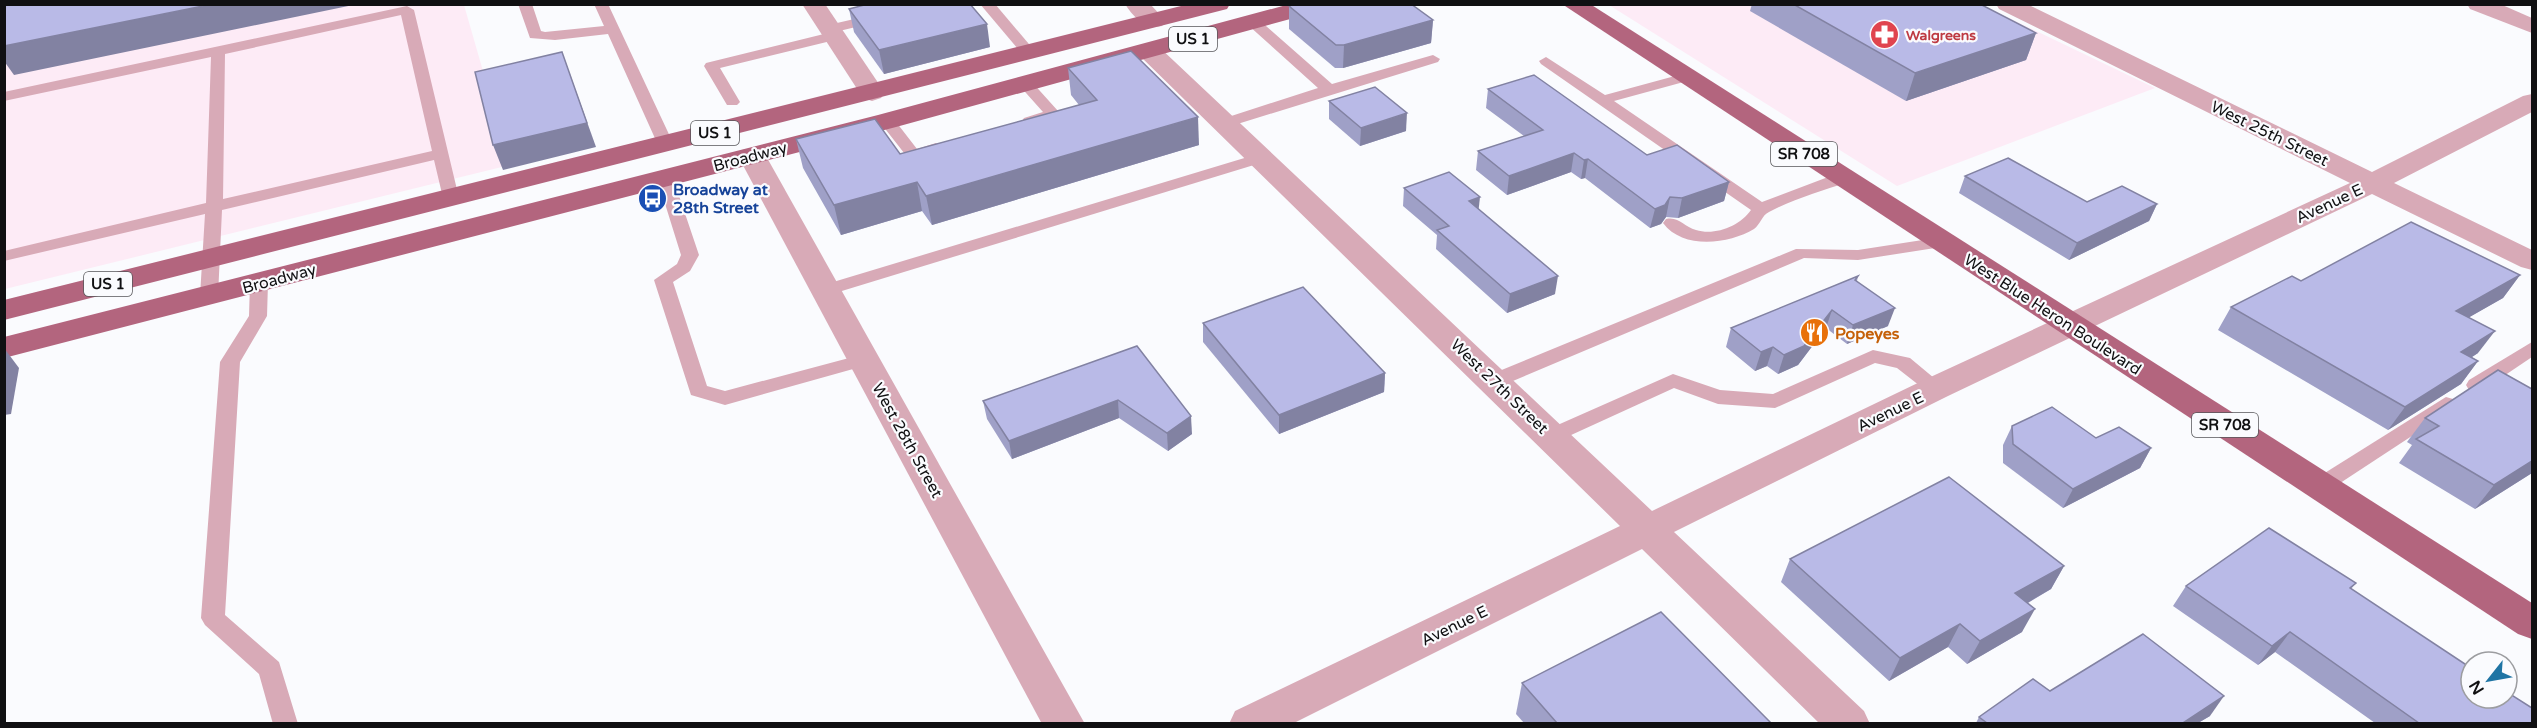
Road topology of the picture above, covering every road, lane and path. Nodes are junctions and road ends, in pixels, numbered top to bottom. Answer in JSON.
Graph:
{"nodes":[{"id":1,"x":525,"y":4,"type":"edge"},
{"id":2,"x":601,"y":4,"type":"edge"},
{"id":3,"x":813,"y":4,"type":"edge"},
{"id":4,"x":987,"y":4,"type":"edge"},
{"id":5,"x":1219,"y":4,"type":"edge"},
{"id":6,"x":1319,"y":4,"type":"edge"},
{"id":7,"x":1573,"y":4,"type":"edge"},
{"id":8,"x":2007,"y":4,"type":"edge"},
{"id":9,"x":2478,"y":4,"type":"edge"},
{"id":10,"x":893,"y":14,"type":"edge"},
{"id":11,"x":1253,"y":22,"type":"junction"},
{"id":12,"x":1146,"y":26,"type":"edge"},
{"id":13,"x":2532,"y":26,"type":"edge"},
{"id":14,"x":612,"y":30,"type":"junction"},
{"id":15,"x":832,"y":33,"type":"junction"},
{"id":16,"x":218,"y":51,"type":"junction"},
{"id":17,"x":1029,"y":53,"type":"junction"},
{"id":18,"x":1432,"y":58,"type":"dead end"},
{"id":19,"x":1546,"y":62,"type":"dead end"},
{"id":20,"x":1686,"y":77,"type":"junction"},
{"id":21,"x":1026,"y":84,"type":"junction"},
{"id":22,"x":1329,"y":90,"type":"junction"},
{"id":23,"x":872,"y":93,"type":"junction"},
{"id":24,"x":4,"y":97,"type":"edge"},
{"id":25,"x":1602,"y":100,"type":"junction"},
{"id":26,"x":732,"y":102,"type":"dead end"},
{"id":27,"x":2532,"y":102,"type":"edge"},
{"id":28,"x":887,"y":121,"type":"junction"},
{"id":29,"x":1225,"y":123,"type":"junction"},
{"id":30,"x":1010,"y":127,"type":"edge"},
{"id":31,"x":956,"y":142,"type":"edge"},
{"id":32,"x":666,"y":145,"type":"junction"},
{"id":33,"x":442,"y":153,"type":"junction"},
{"id":34,"x":752,"y":156,"type":"junction"},
{"id":35,"x":1261,"y":158,"type":"junction"},
{"id":36,"x":665,"y":178,"type":"junction"},
{"id":37,"x":1842,"y":178,"type":"junction"},
{"id":38,"x":2372,"y":183,"type":"junction"},
{"id":39,"x":452,"y":198,"type":"junction"},
{"id":40,"x":214,"y":207,"type":"junction"},
{"id":41,"x":545,"y":209,"type":"junction"},
{"id":42,"x":1760,"y":209,"type":"junction"},
{"id":43,"x":1672,"y":223,"type":"dead end"},
{"id":44,"x":1942,"y":242,"type":"junction"},
{"id":45,"x":4,"y":256,"type":"edge"},
{"id":46,"x":211,"y":258,"type":"junction"},
{"id":47,"x":2532,"y":261,"type":"edge"},
{"id":48,"x":259,"y":283,"type":"junction"},
{"id":49,"x":826,"y":290,"type":"junction"},
{"id":50,"x":209,"y":296,"type":"junction"},
{"id":51,"x":4,"y":310,"type":"edge"},
{"id":52,"x":2070,"y":325,"type":"junction"},
{"id":53,"x":4,"y":348,"type":"edge"},
{"id":54,"x":2532,"y":348,"type":"edge"},
{"id":55,"x":864,"y":360,"type":"junction"},
{"id":56,"x":1494,"y":381,"type":"junction"},
{"id":57,"x":1936,"y":388,"type":"junction"},
{"id":58,"x":1551,"y":436,"type":"junction"},
{"id":59,"x":2320,"y":486,"type":"junction"},
{"id":60,"x":1650,"y":530,"type":"junction"},
{"id":61,"x":2532,"y":623,"type":"edge"},
{"id":62,"x":286,"y":723,"type":"edge"},
{"id":63,"x":1064,"y":723,"type":"edge"},
{"id":64,"x":1250,"y":723,"type":"edge"},
{"id":65,"x":1849,"y":723,"type":"edge"}],
"edges":[{"from":1,"to":14,"type":"lane"},
{"from":2,"to":14,"type":"lane"},
{"from":3,"to":15,"type":"street"},
{"from":4,"to":17,"type":"lane"},
{"from":5,"to":12,"type":"main road","name":"Broadway","number":"US 1"},
{"from":6,"to":11,"type":"main road","name":"Broadway","number":"US 1"},
{"from":7,"to":20,"type":"main road","name":"West Blue Heron Boulevard","number":"SR 708"},
{"from":8,"to":38,"type":"street","name":"West 25th Street"},
{"from":9,"to":13,"type":"street"},
{"from":10,"to":15,"type":"lane"},
{"from":11,"to":12,"type":"main road","name":"Broadway","number":"US 1"},
{"from":11,"to":22,"type":"lane"},
{"from":12,"to":17,"type":"main road","name":"Broadway","number":"US 1"},
{"from":12,"to":21,"type":"main road","name":"Broadway","number":"US 1"},
{"from":12,"to":29,"type":"street","name":"West 27th Street"},
{"from":14,"to":32,"type":"lane"},
{"from":15,"to":23,"type":"street"},
{"from":15,"to":26,"type":"lane"},
{"from":16,"to":24,"type":"lane"},
{"from":16,"to":33,"type":"lane"},
{"from":16,"to":40,"type":"lane"},
{"from":17,"to":23,"type":"main road","name":"Broadway","number":"US 1"},
{"from":18,"to":22,"type":"lane"},
{"from":19,"to":25,"type":"lane"},
{"from":20,"to":25,"type":"lane"},
{"from":20,"to":37,"type":"main road","name":"West Blue Heron Boulevard","number":"SR 708"},
{"from":21,"to":28,"type":"main road","name":"Broadway","number":"US 1"},
{"from":21,"to":30,"type":"lane"},
{"from":22,"to":29,"type":"lane"},
{"from":23,"to":32,"type":"main road","name":"Broadway","number":"US 1"},
{"from":23,"to":41,"type":"main road"},
{"from":25,"to":42,"type":"lane"},
{"from":27,"to":38,"type":"street","name":"Avenue E"},
{"from":28,"to":31,"type":"lane"},
{"from":28,"to":34,"type":"main road","name":"Broadway","number":"US 1"},
{"from":29,"to":35,"type":"street","name":"West 27th Street"},
{"from":32,"to":39,"type":"main road","name":"Broadway","number":"US 1"},
{"from":33,"to":39,"type":"lane"},
{"from":33,"to":40,"type":"lane"},
{"from":34,"to":36,"type":"main road","name":"Broadway","number":"US 1"},
{"from":34,"to":49,"type":"street","name":"West 28th Street"},
{"from":35,"to":49,"type":"lane"},
{"from":35,"to":56,"type":"street","name":"West 27th Street"},
{"from":36,"to":41,"type":"main road","name":"Broadway","number":"US 1"},
{"from":36,"to":55,"type":"lane"},
{"from":37,"to":42,"type":"lane"},
{"from":37,"to":44,"type":"main road","name":"West Blue Heron Boulevard","number":"SR 708"},
{"from":38,"to":47,"type":"street","name":"West 25th Street"},
{"from":38,"to":52,"type":"street","name":"Avenue E"},
{"from":39,"to":46,"type":"main road","name":"Broadway","number":"US 1"},
{"from":40,"to":45,"type":"lane"},
{"from":40,"to":46,"type":"lane"},
{"from":41,"to":48,"type":"main road","name":"Broadway","number":"US 1"},
{"from":42,"to":43,"type":"lane"},
{"from":44,"to":52,"type":"main road","name":"West Blue Heron Boulevard","number":"SR 708"},
{"from":44,"to":56,"type":"lane"},
{"from":46,"to":50,"type":"lane"},
{"from":46,"to":51,"type":"main road","name":"Broadway","number":"US 1"},
{"from":48,"to":50,"type":"main road","name":"Broadway","number":"US 1"},
{"from":48,"to":62,"type":"lane"},
{"from":49,"to":55,"type":"street","name":"West 28th Street"},
{"from":50,"to":53,"type":"main road","name":"Broadway","number":"US 1"},
{"from":52,"to":57,"type":"street","name":"Avenue E"},
{"from":52,"to":59,"type":"main road","name":"West Blue Heron Boulevard","number":"SR 708"},
{"from":54,"to":59,"type":"lane"},
{"from":55,"to":63,"type":"street","name":"West 28th Street"},
{"from":56,"to":58,"type":"street","name":"West 27th Street"},
{"from":57,"to":58,"type":"lane"},
{"from":57,"to":60,"type":"street","name":"Avenue E"},
{"from":58,"to":60,"type":"street","name":"West 27th Street"},
{"from":59,"to":61,"type":"main road","name":"West Blue Heron Boulevard","number":"SR 708"},
{"from":60,"to":64,"type":"street","name":"Avenue E"},
{"from":60,"to":65,"type":"street","name":"West 27th Street"}]}
